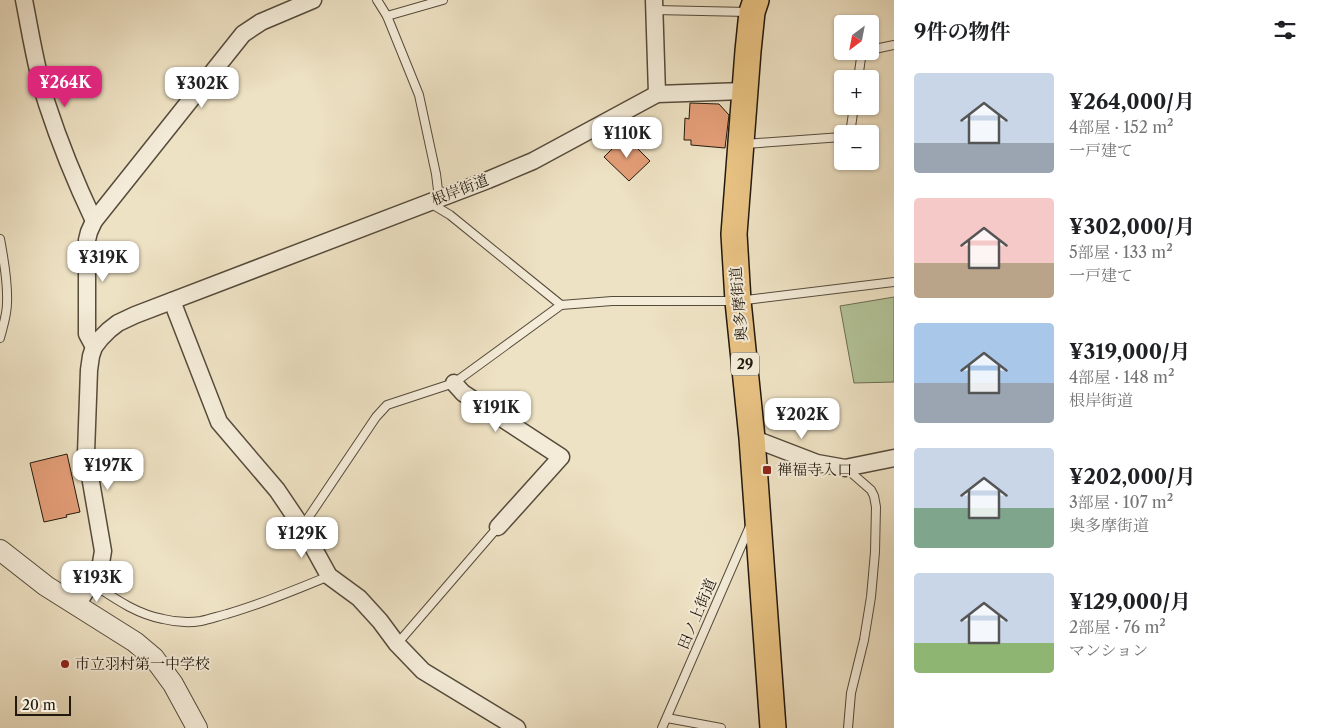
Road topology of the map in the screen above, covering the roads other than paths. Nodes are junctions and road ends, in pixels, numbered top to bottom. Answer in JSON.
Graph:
{"nodes":[{"id":1,"x":24,"y":0,"type":"edge"},
{"id":2,"x":313,"y":0,"type":"edge"},
{"id":3,"x":377,"y":0,"type":"edge"},
{"id":4,"x":443,"y":0,"type":"edge"},
{"id":5,"x":654,"y":5,"type":"edge"},
{"id":6,"x":754,"y":6,"type":"edge"},
{"id":7,"x":387,"y":16,"type":"junction"},
{"id":8,"x":894,"y":45,"type":"edge"},
{"id":9,"x":879,"y":48,"type":"edge"},
{"id":10,"x":744,"y":91,"type":"junction"},
{"id":11,"x":657,"y":94,"type":"junction"},
{"id":12,"x":834,"y":138,"type":"edge"},
{"id":13,"x":740,"y":144,"type":"junction"},
{"id":14,"x":434,"y":200,"type":"junction"},
{"id":15,"x":94,"y":221,"type":"junction"},
{"id":16,"x":0,"y":240,"type":"edge"},
{"id":17,"x":894,"y":282,"type":"edge"},
{"id":18,"x":172,"y":301,"type":"junction"},
{"id":19,"x":738,"y":301,"type":"junction"},
{"id":20,"x":561,"y":305,"type":"junction"},
{"id":21,"x":0,"y":338,"type":"edge"},
{"id":22,"x":94,"y":346,"type":"junction"},
{"id":23,"x":454,"y":383,"type":"junction"},
{"id":24,"x":752,"y":438,"type":"junction"},
{"id":25,"x":894,"y":458,"type":"edge"},
{"id":26,"x":845,"y":468,"type":"junction"},
{"id":27,"x":757,"y":511,"type":"junction"},
{"id":28,"x":302,"y":527,"type":"junction"},
{"id":29,"x":498,"y":527,"type":"joint"},
{"id":30,"x":1,"y":551,"type":"edge"},
{"id":31,"x":328,"y":576,"type":"junction"},
{"id":32,"x":91,"y":583,"type":"junction"},
{"id":33,"x":77,"y":606,"type":"junction"},
{"id":34,"x":397,"y":644,"type":"junction"},
{"id":35,"x":667,"y":718,"type":"junction"},
{"id":36,"x":197,"y":728,"type":"edge"},
{"id":37,"x":517,"y":728,"type":"edge"},
{"id":38,"x":662,"y":728,"type":"edge"},
{"id":39,"x":721,"y":728,"type":"edge"},
{"id":40,"x":773,"y":728,"type":"edge"},
{"id":41,"x":848,"y":728,"type":"edge"}],
"edges":[{"from":1,"to":15,"type":"street"},
{"from":2,"to":15,"type":"street"},
{"from":3,"to":7,"type":"lane"},
{"from":4,"to":7,"type":"lane"},
{"from":5,"to":6,"type":"lane"},
{"from":5,"to":11,"type":"street"},
{"from":6,"to":10,"type":"main road","name":"奥多摩街道","number":"29"},
{"from":7,"to":14,"type":"lane"},
{"from":8,"to":9,"type":"lane"},
{"from":10,"to":11,"type":"street","name":"根岸街道"},
{"from":10,"to":13,"type":"main road","name":"奥多摩街道","number":"29"},
{"from":11,"to":14,"type":"street","name":"根岸街道"},
{"from":12,"to":13,"type":"lane"},
{"from":13,"to":19,"type":"main road","name":"奥多摩街道","number":"29"},
{"from":14,"to":18,"type":"street","name":"根岸街道"},
{"from":14,"to":20,"type":"lane"},
{"from":15,"to":22,"type":"street"},
{"from":16,"to":21,"type":"lane"},
{"from":17,"to":19,"type":"lane"},
{"from":18,"to":22,"type":"street","name":"根岸街道"},
{"from":18,"to":28,"type":"street"},
{"from":19,"to":20,"type":"lane"},
{"from":19,"to":24,"type":"main road","name":"奥多摩街道","number":"29"},
{"from":20,"to":23,"type":"lane"},
{"from":22,"to":32,"type":"street"},
{"from":23,"to":28,"type":"lane"},
{"from":23,"to":29,"type":"street"},
{"from":24,"to":26,"type":"street"},
{"from":24,"to":27,"type":"main road","name":"奥多摩街道","number":"29"},
{"from":25,"to":26,"type":"street"},
{"from":26,"to":41,"type":"lane"},
{"from":27,"to":35,"type":"lane","name":"田ノ上街道"},
{"from":27,"to":40,"type":"main road","name":"奥多摩街道","number":"29"},
{"from":28,"to":31,"type":"street"},
{"from":29,"to":34,"type":"lane"},
{"from":30,"to":33,"type":"street"},
{"from":31,"to":32,"type":"lane"},
{"from":31,"to":34,"type":"street"},
{"from":32,"to":33,"type":"street"},
{"from":33,"to":36,"type":"street"},
{"from":34,"to":37,"type":"street"},
{"from":35,"to":38,"type":"lane","name":"田ノ上街道"},
{"from":35,"to":39,"type":"lane"}]}
